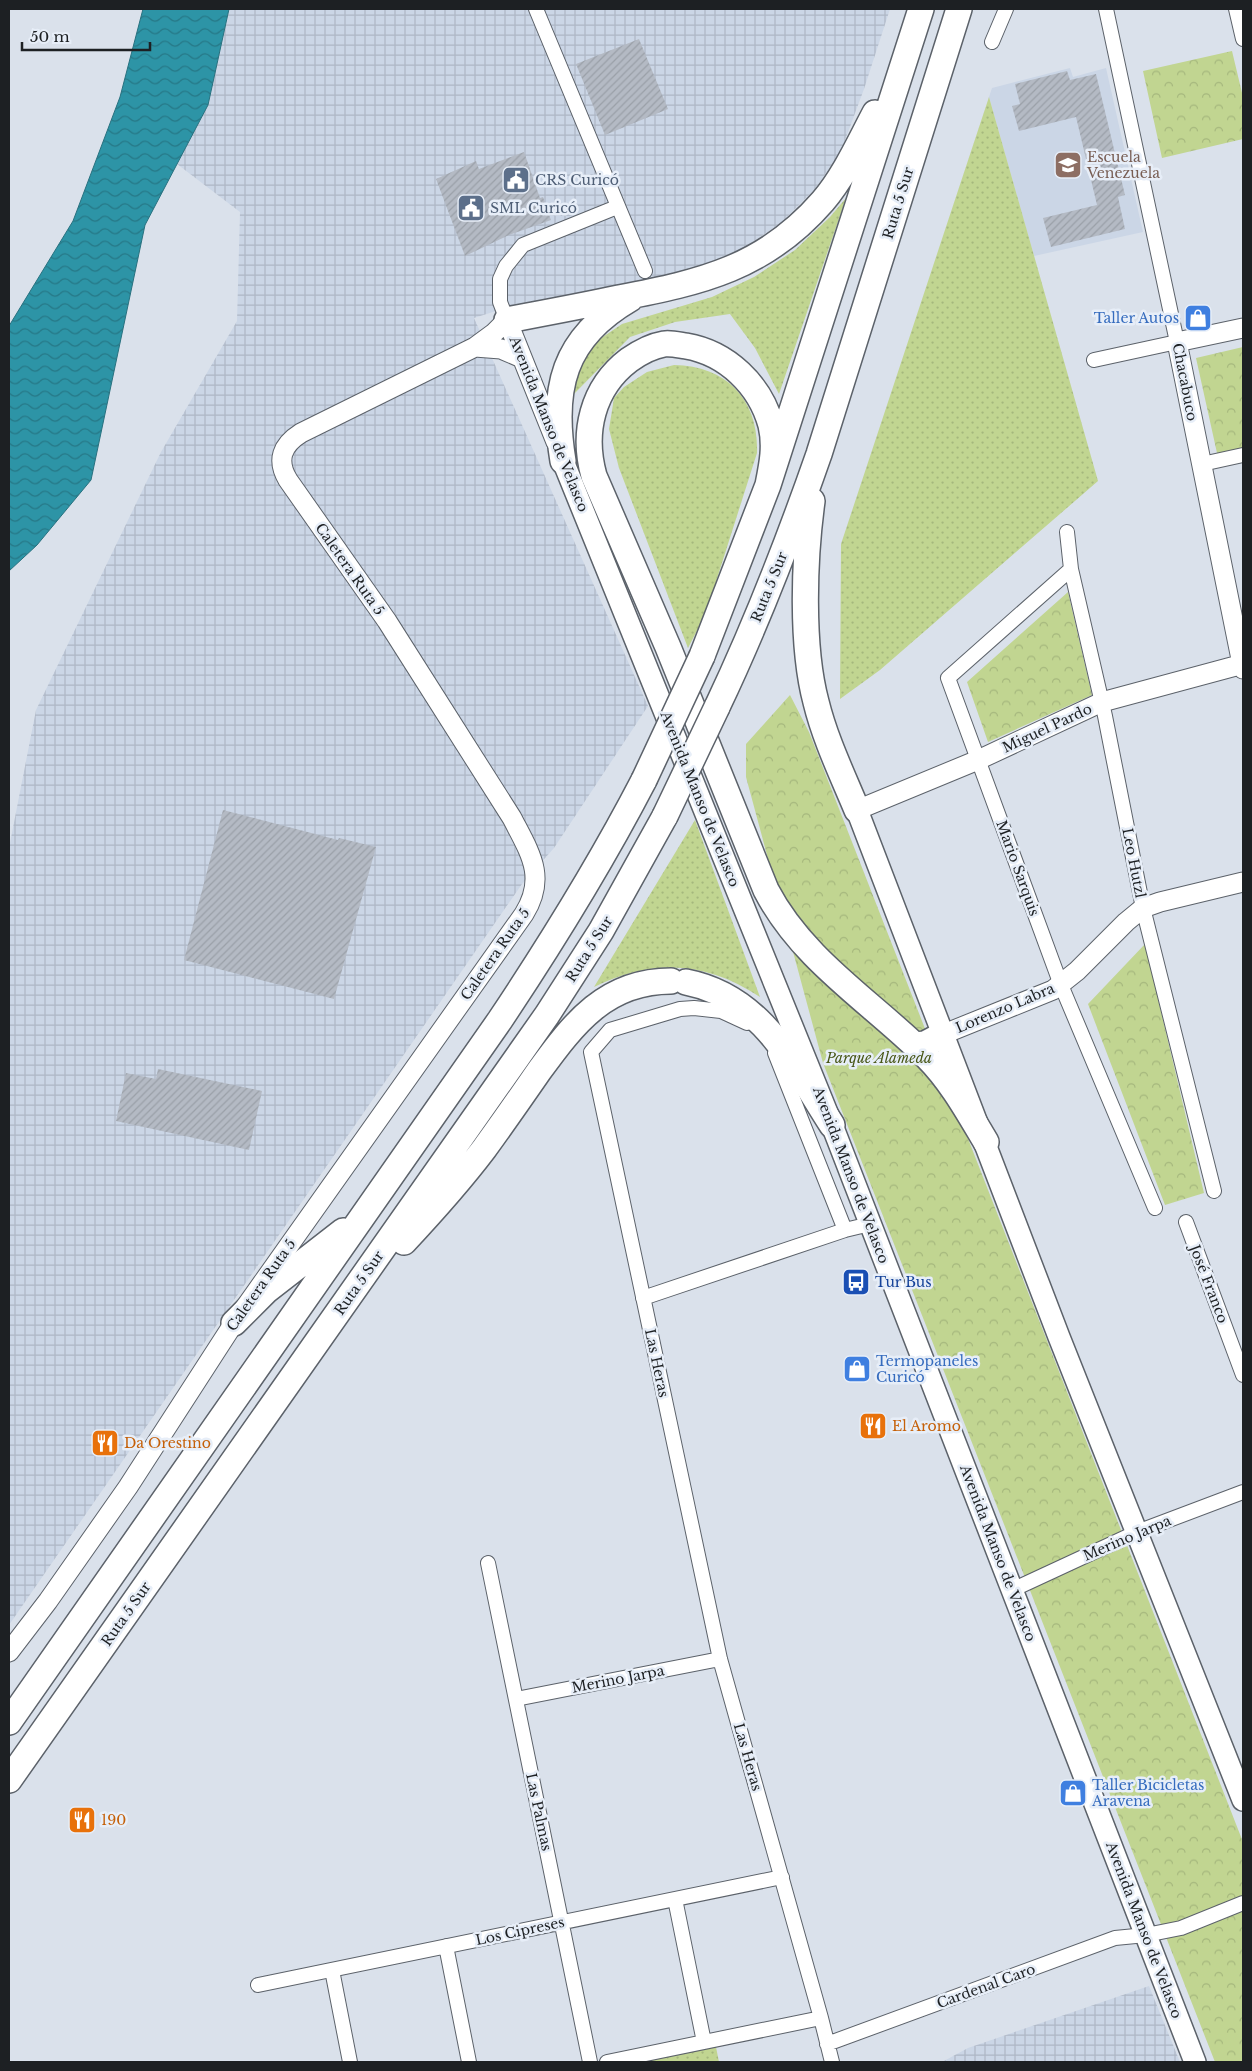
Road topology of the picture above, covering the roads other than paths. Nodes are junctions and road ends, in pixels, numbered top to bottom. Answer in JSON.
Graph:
{"nodes":[{"id":1,"x":536,"y":9,"type":"edge"},
{"id":2,"x":921,"y":9,"type":"edge"},
{"id":3,"x":958,"y":9,"type":"edge"},
{"id":4,"x":1006,"y":9,"type":"edge"},
{"id":5,"x":1106,"y":9,"type":"edge"},
{"id":6,"x":1236,"y":9,"type":"edge"},
{"id":7,"x":1243,"y":39,"type":"edge"},
{"id":8,"x":992,"y":42,"type":"dead end"},
{"id":9,"x":904,"y":63,"type":"junction"},
{"id":10,"x":617,"y":207,"type":"junction"},
{"id":11,"x":641,"y":283,"type":"junction"},
{"id":12,"x":507,"y":320,"type":"junction"},
{"id":13,"x":1243,"y":328,"type":"edge"},
{"id":14,"x":1177,"y":342,"type":"junction"},
{"id":15,"x":475,"y":347,"type":"junction"},
{"id":16,"x":522,"y":358,"type":"junction"},
{"id":17,"x":1094,"y":360,"type":"dead end"},
{"id":18,"x":819,"y":454,"type":"junction"},
{"id":19,"x":1243,"y":455,"type":"edge"},
{"id":20,"x":563,"y":461,"type":"junction"},
{"id":21,"x":1202,"y":464,"type":"junction"},
{"id":22,"x":768,"y":485,"type":"junction"},
{"id":23,"x":1067,"y":532,"type":"dead end"},
{"id":24,"x":1071,"y":569,"type":"junction"},
{"id":25,"x":1243,"y":666,"type":"edge"},
{"id":26,"x":1102,"y":702,"type":"junction"},
{"id":27,"x":978,"y":760,"type":"junction"},
{"id":28,"x":857,"y":810,"type":"junction"},
{"id":29,"x":1243,"y":882,"type":"edge"},
{"id":30,"x":1143,"y":908,"type":"junction"},
{"id":31,"x":1062,"y":984,"type":"junction"},
{"id":32,"x":944,"y":1034,"type":"junction"},
{"id":33,"x":915,"y":1045,"type":"junction"},
{"id":34,"x":832,"y":1125,"type":"junction"},
{"id":35,"x":986,"y":1142,"type":"junction"},
{"id":36,"x":1214,"y":1191,"type":"dead end"},
{"id":37,"x":372,"y":1204,"type":"junction"},
{"id":38,"x":1155,"y":1208,"type":"dead end"},
{"id":39,"x":1186,"y":1222,"type":"dead end"},
{"id":40,"x":870,"y":1224,"type":"junction"},
{"id":41,"x":844,"y":1230,"type":"junction"},
{"id":42,"x":643,"y":1298,"type":"junction"},
{"id":43,"x":234,"y":1324,"type":"junction"},
{"id":44,"x":329,"y":1326,"type":"junction"},
{"id":45,"x":1243,"y":1375,"type":"edge"},
{"id":46,"x":1243,"y":1492,"type":"edge"},
{"id":47,"x":1137,"y":1532,"type":"junction"},
{"id":48,"x":488,"y":1563,"type":"dead end"},
{"id":49,"x":1012,"y":1590,"type":"junction"},
{"id":50,"x":9,"y":1652,"type":"edge"},
{"id":51,"x":720,"y":1659,"type":"junction"},
{"id":52,"x":516,"y":1699,"type":"junction"},
{"id":53,"x":9,"y":1722,"type":"edge"},
{"id":54,"x":9,"y":1780,"type":"edge"},
{"id":55,"x":1243,"y":1800,"type":"edge"},
{"id":56,"x":782,"y":1877,"type":"junction"},
{"id":57,"x":675,"y":1900,"type":"junction"},
{"id":58,"x":1243,"y":1903,"type":"edge"},
{"id":59,"x":562,"y":1923,"type":"junction"},
{"id":60,"x":1146,"y":1935,"type":"junction"},
{"id":61,"x":446,"y":1946,"type":"junction"},
{"id":62,"x":332,"y":1970,"type":"junction"},
{"id":63,"x":258,"y":1985,"type":"dead end"},
{"id":64,"x":821,"y":2018,"type":"junction"},
{"id":65,"x":704,"y":2042,"type":"junction"},
{"id":66,"x":827,"y":2044,"type":"junction"},
{"id":67,"x":350,"y":2062,"type":"edge"},
{"id":68,"x":469,"y":2062,"type":"edge"},
{"id":69,"x":590,"y":2062,"type":"edge"},
{"id":70,"x":607,"y":2062,"type":"edge"},
{"id":71,"x":832,"y":2062,"type":"edge"},
{"id":72,"x":1195,"y":2062,"type":"edge"}],
"edges":[{"from":1,"to":10,"type":"street"},
{"from":2,"to":9,"type":"highway"},
{"from":3,"to":18,"type":"highway","name":"Ruta 5 Sur"},
{"from":4,"to":8,"type":"street"},
{"from":5,"to":14,"type":"street","name":"Chacabuco"},
{"from":6,"to":7,"type":"street"},
{"from":9,"to":11,"type":"highway"},
{"from":9,"to":22,"type":"highway"},
{"from":10,"to":11,"type":"street"},
{"from":10,"to":12,"type":"street"},
{"from":11,"to":12,"type":"highway"},
{"from":11,"to":20,"type":"highway"},
{"from":12,"to":15,"type":"street","name":"Caletera Ruta 5"},
{"from":12,"to":16,"type":"street","name":"Avenida Manso de Velasco"},
{"from":13,"to":14,"type":"street"},
{"from":14,"to":17,"type":"street"},
{"from":14,"to":21,"type":"street","name":"Chacabuco"},
{"from":15,"to":16,"type":"street"},
{"from":15,"to":43,"type":"street","name":"Caletera Ruta 5"},
{"from":16,"to":20,"type":"street","name":"Avenida Manso de Velasco"},
{"from":18,"to":28,"type":"highway"},
{"from":18,"to":44,"type":"highway","name":"Ruta 5 Sur","bridge":true},
{"from":19,"to":21,"type":"street"},
{"from":20,"to":34,"type":"main road","name":"Avenida Manso de Velasco"},
{"from":21,"to":25,"type":"street","name":"Chacabuco"},
{"from":22,"to":33,"type":"highway"},
{"from":22,"to":37,"type":"highway","bridge":true},
{"from":23,"to":24,"type":"street","name":"Leo Hutzl"},
{"from":24,"to":26,"type":"street","name":"Leo Hutzl"},
{"from":24,"to":27,"type":"street","name":"Mario Sarquis"},
{"from":25,"to":26,"type":"street","name":"Miguel Pardo"},
{"from":26,"to":27,"type":"street","name":"Miguel Pardo"},
{"from":26,"to":30,"type":"street","name":"Leo Hutzl"},
{"from":27,"to":28,"type":"street","name":"Miguel Pardo"},
{"from":27,"to":31,"type":"street","name":"Mario Sarquis"},
{"from":28,"to":32,"type":"main road"},
{"from":29,"to":30,"type":"street","name":"Lorenzo Labra"},
{"from":30,"to":31,"type":"street","name":"Lorenzo Labra"},
{"from":30,"to":36,"type":"street","name":"Leo Hutzl"},
{"from":31,"to":32,"type":"street","name":"Lorenzo Labra"},
{"from":31,"to":38,"type":"street","name":"Mario Sarquis"},
{"from":32,"to":33,"type":"highway"},
{"from":32,"to":35,"type":"main road"},
{"from":33,"to":35,"type":"highway"},
{"from":34,"to":40,"type":"main road","name":"Avenida Manso de Velasco"},
{"from":34,"to":44,"type":"highway"},
{"from":35,"to":47,"type":"main road"},
{"from":37,"to":43,"type":"highway"},
{"from":37,"to":53,"type":"highway"},
{"from":39,"to":45,"type":"street","name":"José Franco"},
{"from":40,"to":41,"type":"street"},
{"from":40,"to":49,"type":"main road","name":"Avenida Manso de Velasco"},
{"from":41,"to":42,"type":"street"},
{"from":41,"to":42,"type":"street","name":"Las Heras"},
{"from":42,"to":51,"type":"street","name":"Las Heras"},
{"from":43,"to":50,"type":"street","name":"Caletera Ruta 5"},
{"from":44,"to":54,"type":"highway","name":"Ruta 5 Sur"},
{"from":46,"to":47,"type":"street","name":"Merino Jarpa"},
{"from":47,"to":49,"type":"street","name":"Merino Jarpa"},
{"from":47,"to":55,"type":"main road"},
{"from":48,"to":52,"type":"street","name":"Las Palmas"},
{"from":49,"to":60,"type":"main road","name":"Avenida Manso de Velasco"},
{"from":51,"to":52,"type":"street","name":"Merino Jarpa"},
{"from":51,"to":56,"type":"street","name":"Las Heras"},
{"from":52,"to":59,"type":"street","name":"Las Palmas"},
{"from":56,"to":57,"type":"street","name":"Los Cipreses"},
{"from":56,"to":64,"type":"street","name":"Las Heras"},
{"from":57,"to":59,"type":"street","name":"Los Cipreses"},
{"from":57,"to":65,"type":"street"},
{"from":58,"to":60,"type":"street","name":"Cardenal Caro"},
{"from":59,"to":61,"type":"street","name":"Los Cipreses"},
{"from":59,"to":69,"type":"street","name":"Las Palmas"},
{"from":60,"to":66,"type":"street","name":"Cardenal Caro"},
{"from":60,"to":72,"type":"main road","name":"Avenida Manso de Velasco"},
{"from":61,"to":62,"type":"street","name":"Los Cipreses"},
{"from":61,"to":68,"type":"street"},
{"from":62,"to":63,"type":"street","name":"Los Cipreses"},
{"from":62,"to":67,"type":"street"},
{"from":64,"to":65,"type":"street"},
{"from":64,"to":66,"type":"street","name":"Las Heras"},
{"from":65,"to":70,"type":"street"},
{"from":66,"to":71,"type":"street","name":"Las Heras"}]}
